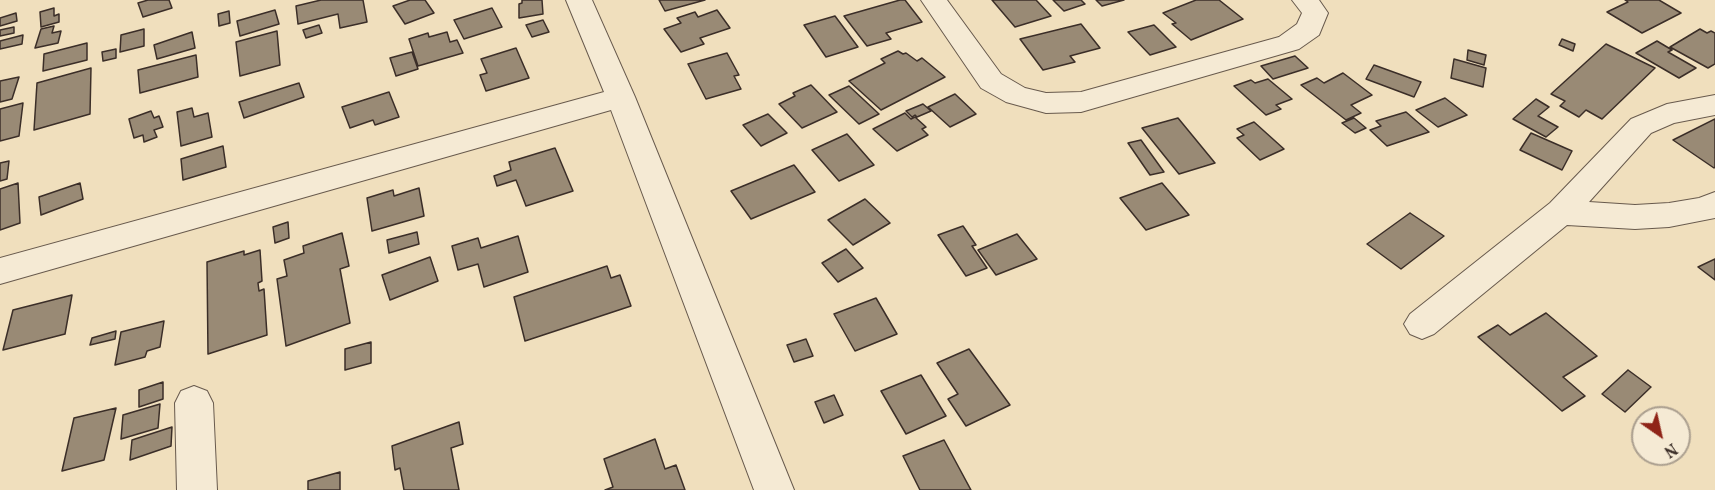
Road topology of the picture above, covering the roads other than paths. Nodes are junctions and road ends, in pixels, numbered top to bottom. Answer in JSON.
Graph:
{"nodes":[{"id":1,"x":579,"y":0,"type":"edge"},
{"id":2,"x":934,"y":0,"type":"edge"},
{"id":3,"x":1305,"y":0,"type":"edge"},
{"id":4,"x":621,"y":97,"type":"junction"},
{"id":5,"x":1715,"y":105,"type":"edge"},
{"id":6,"x":1715,"y":204,"type":"edge"},
{"id":7,"x":1561,"y":212,"type":"junction"},
{"id":8,"x":0,"y":271,"type":"edge"},
{"id":9,"x":1422,"y":324,"type":"dead end"},
{"id":10,"x":194,"y":403,"type":"dead end"},
{"id":11,"x":197,"y":490,"type":"edge"},
{"id":12,"x":774,"y":490,"type":"edge"}],
"edges":[{"from":1,"to":4,"type":"street"},
{"from":2,"to":3,"type":"street"},
{"from":4,"to":8,"type":"street"},
{"from":4,"to":12,"type":"street"},
{"from":5,"to":7,"type":"street"},
{"from":6,"to":7,"type":"street"},
{"from":7,"to":9,"type":"street"},
{"from":10,"to":11,"type":"street"}]}
